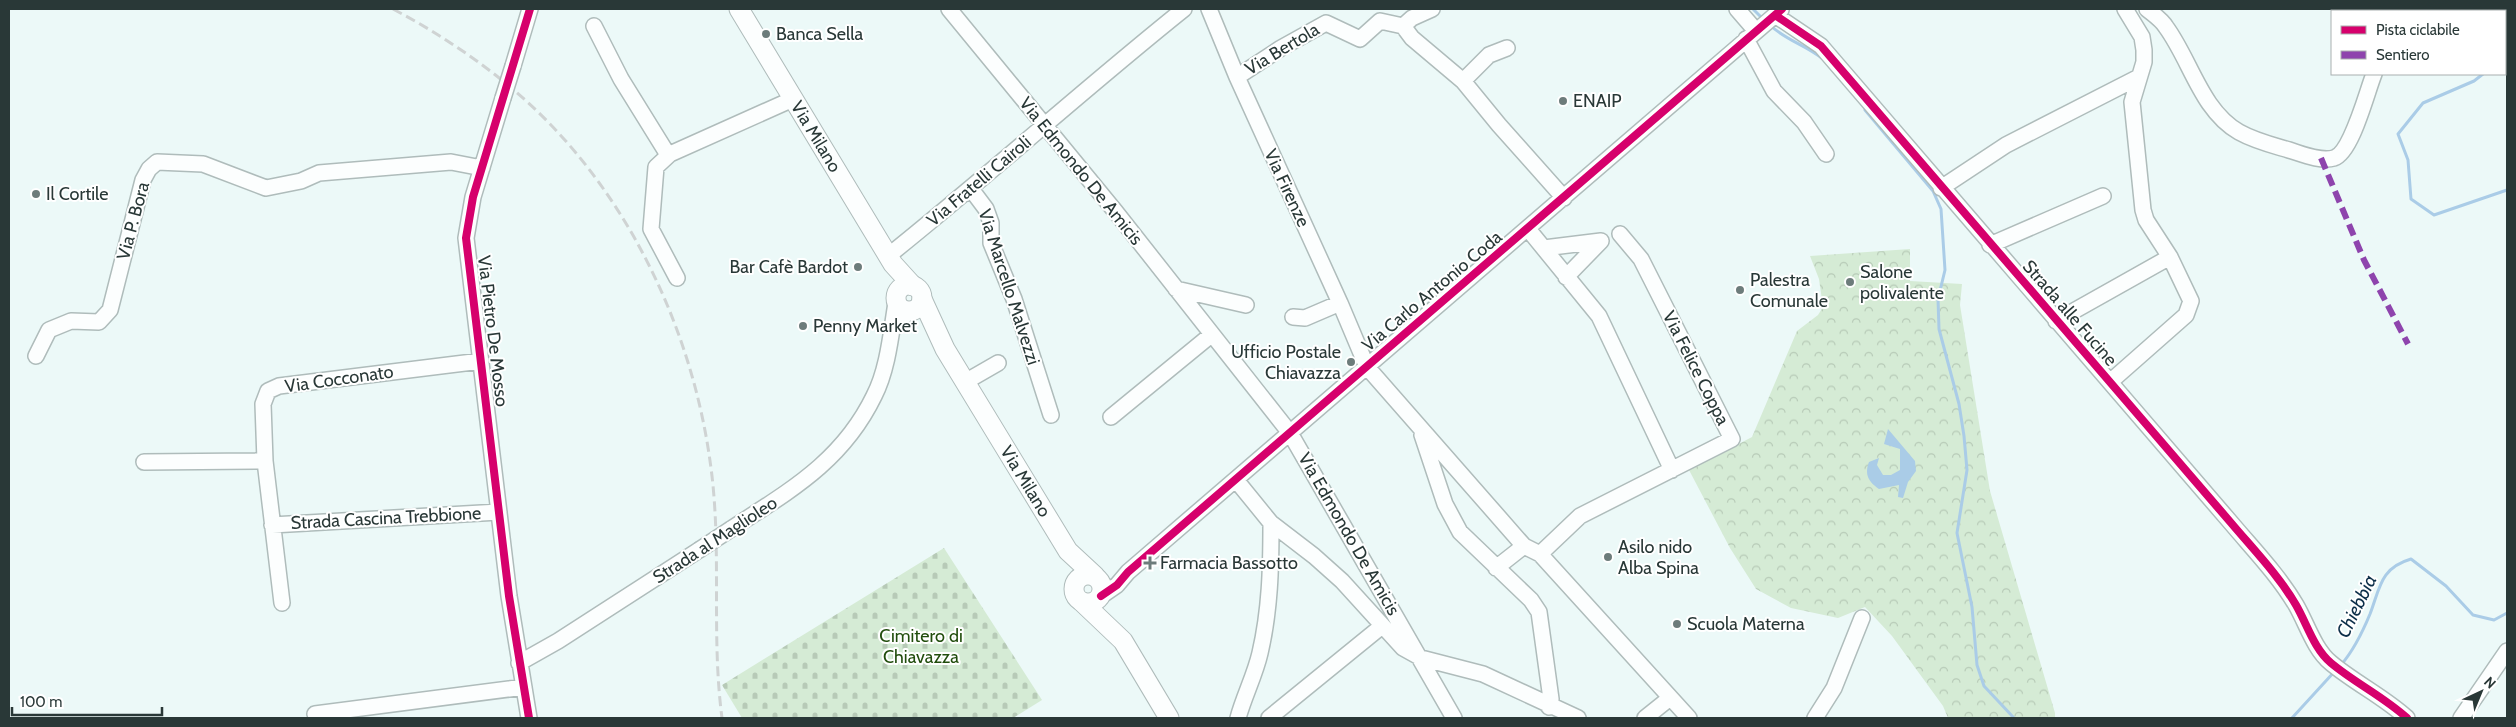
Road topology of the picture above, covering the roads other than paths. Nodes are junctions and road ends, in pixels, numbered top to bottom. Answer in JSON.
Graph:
{"nodes":[{"id":1,"x":530,"y":9,"type":"edge"},
{"id":2,"x":739,"y":9,"type":"edge"},
{"id":3,"x":948,"y":9,"type":"edge"},
{"id":4,"x":1184,"y":9,"type":"edge"},
{"id":5,"x":1209,"y":9,"type":"edge"},
{"id":6,"x":1432,"y":9,"type":"edge"},
{"id":7,"x":1737,"y":9,"type":"edge"},
{"id":8,"x":2125,"y":9,"type":"edge"},
{"id":9,"x":2147,"y":9,"type":"edge"},
{"id":10,"x":1779,"y":12,"type":"edge"},
{"id":11,"x":594,"y":26,"type":"dead end"},
{"id":12,"x":1403,"y":26,"type":"junction"},
{"id":13,"x":1751,"y":35,"type":"junction"},
{"id":14,"x":1508,"y":48,"type":"dead end"},
{"id":15,"x":2374,"y":75,"type":"edge"},
{"id":16,"x":1237,"y":77,"type":"junction"},
{"id":17,"x":2139,"y":77,"type":"junction"},
{"id":18,"x":1463,"y":81,"type":"junction"},
{"id":19,"x":793,"y":99,"type":"junction"},
{"id":20,"x":1044,"y":125,"type":"junction"},
{"id":21,"x":670,"y":154,"type":"junction"},
{"id":22,"x":1826,"y":154,"type":"dead end"},
{"id":23,"x":482,"y":168,"type":"junction"},
{"id":24,"x":1941,"y":188,"type":"junction"},
{"id":25,"x":971,"y":189,"type":"junction"},
{"id":26,"x":2103,"y":196,"type":"dead end"},
{"id":27,"x":1564,"y":198,"type":"junction"},
{"id":28,"x":1528,"y":229,"type":"junction"},
{"id":29,"x":1620,"y":234,"type":"dead end"},
{"id":30,"x":1990,"y":245,"type":"junction"},
{"id":31,"x":1544,"y":248,"type":"junction"},
{"id":32,"x":2170,"y":257,"type":"junction"},
{"id":33,"x":890,"y":260,"type":"junction"},
{"id":34,"x":1566,"y":277,"type":"junction"},
{"id":35,"x":677,"y":278,"type":"dead end"},
{"id":36,"x":1176,"y":289,"type":"junction"},
{"id":37,"x":909,"y":300,"type":"junction"},
{"id":38,"x":1340,"y":303,"type":"junction"},
{"id":39,"x":1246,"y":305,"type":"dead end"},
{"id":40,"x":1294,"y":317,"type":"dead end"},
{"id":41,"x":2056,"y":321,"type":"junction"},
{"id":42,"x":1212,"y":335,"type":"junction"},
{"id":43,"x":36,"y":356,"type":"dead end"},
{"id":44,"x":481,"y":361,"type":"junction"},
{"id":45,"x":998,"y":363,"type":"dead end"},
{"id":46,"x":1367,"y":367,"type":"junction"},
{"id":47,"x":965,"y":382,"type":"junction"},
{"id":48,"x":2110,"y":382,"type":"junction"},
{"id":49,"x":1051,"y":415,"type":"dead end"},
{"id":50,"x":1111,"y":417,"type":"dead end"},
{"id":51,"x":1420,"y":428,"type":"junction"},
{"id":52,"x":1290,"y":433,"type":"junction"},
{"id":53,"x":144,"y":462,"type":"dead end"},
{"id":54,"x":265,"y":462,"type":"junction"},
{"id":55,"x":1672,"y":470,"type":"junction"},
{"id":56,"x":1236,"y":480,"type":"junction"},
{"id":57,"x":499,"y":512,"type":"junction"},
{"id":58,"x":1271,"y":523,"type":"junction"},
{"id":59,"x":272,"y":525,"type":"junction"},
{"id":60,"x":1524,"y":546,"type":"junction"},
{"id":61,"x":1540,"y":554,"type":"junction"},
{"id":62,"x":1071,"y":555,"type":"junction"},
{"id":63,"x":1496,"y":568,"type":"junction"},
{"id":64,"x":1095,"y":590,"type":"junction"},
{"id":65,"x":282,"y":604,"type":"dead end"},
{"id":66,"x":1862,"y":618,"type":"dead end"},
{"id":67,"x":1382,"y":626,"type":"junction"},
{"id":68,"x":2507,"y":651,"type":"edge"},
{"id":69,"x":1421,"y":658,"type":"junction"},
{"id":70,"x":519,"y":663,"type":"junction"},
{"id":71,"x":524,"y":688,"type":"junction"},
{"id":72,"x":1670,"y":698,"type":"junction"},
{"id":73,"x":1549,"y":707,"type":"junction"},
{"id":74,"x":314,"y":714,"type":"dead end"},
{"id":75,"x":529,"y":718,"type":"edge"},
{"id":76,"x":1169,"y":718,"type":"edge"},
{"id":77,"x":1238,"y":718,"type":"edge"},
{"id":78,"x":1269,"y":718,"type":"edge"},
{"id":79,"x":1454,"y":718,"type":"edge"},
{"id":80,"x":1578,"y":718,"type":"edge"},
{"id":81,"x":1645,"y":718,"type":"edge"},
{"id":82,"x":1689,"y":718,"type":"edge"},
{"id":83,"x":1815,"y":718,"type":"edge"},
{"id":84,"x":2407,"y":718,"type":"edge"},
{"id":85,"x":2461,"y":718,"type":"edge"}],
"edges":[{"from":1,"to":23,"type":"street","name":"Via Pietro De Mosso","bridge":true},
{"from":2,"to":19,"type":"main road","name":"Via Milano"},
{"from":3,"to":20,"type":"street","name":"Via Edmondo De Amicis"},
{"from":4,"to":20,"type":"street","name":"Via Fratelli Cairoli"},
{"from":5,"to":16,"type":"street","name":"Via Firenze"},
{"from":6,"to":12,"type":"street"},
{"from":7,"to":13,"type":"street"},
{"from":8,"to":17,"type":"street"},
{"from":9,"to":15,"type":"street"},
{"from":10,"to":13,"type":"street","name":"Via Carlo Antonio Coda"},
{"from":10,"to":24,"type":"street","name":"Strada alle Fucine"},
{"from":11,"to":21,"type":"street"},
{"from":12,"to":16,"type":"street","name":"Via Bertola"},
{"from":12,"to":18,"type":"street"},
{"from":13,"to":22,"type":"street"},
{"from":13,"to":27,"type":"street","name":"Via Carlo Antonio Coda"},
{"from":14,"to":18,"type":"street"},
{"from":16,"to":38,"type":"street","name":"Via Firenze"},
{"from":17,"to":24,"type":"street"},
{"from":17,"to":32,"type":"street"},
{"from":18,"to":27,"type":"street"},
{"from":19,"to":21,"type":"street"},
{"from":19,"to":33,"type":"main road","name":"Via Milano"},
{"from":20,"to":25,"type":"street","name":"Via Fratelli Cairoli"},
{"from":20,"to":36,"type":"street","name":"Via Edmondo De Amicis"},
{"from":21,"to":35,"type":"street"},
{"from":23,"to":43,"type":"street","name":"Via P. Bora"},
{"from":23,"to":44,"type":"street","name":"Via Pietro De Mosso"},
{"from":24,"to":30,"type":"street","name":"Strada alle Fucine"},
{"from":25,"to":33,"type":"street","name":"Via Fratelli Cairoli"},
{"from":25,"to":49,"type":"street","name":"Via Marcello Malvezzi"},
{"from":26,"to":30,"type":"street"},
{"from":27,"to":28,"type":"street","name":"Via Carlo Antonio Coda"},
{"from":28,"to":31,"type":"street","name":"Via Carlo Antonio Coda"},
{"from":28,"to":46,"type":"street","name":"Via Carlo Antonio Coda"},
{"from":29,"to":55,"type":"street","name":"Via Felice Coppa"},
{"from":30,"to":41,"type":"street","name":"Strada alle Fucine"},
{"from":31,"to":34,"type":"street","name":"Via Carlo Antonio Coda"},
{"from":31,"to":34,"type":"street"},
{"from":32,"to":41,"type":"street"},
{"from":32,"to":48,"type":"street"},
{"from":33,"to":37,"type":"main road","name":"Via Milano"},
{"from":34,"to":55,"type":"street","name":"Via Carlo Antonio Coda"},
{"from":36,"to":39,"type":"street"},
{"from":36,"to":42,"type":"street","name":"Via Edmondo De Amicis"},
{"from":37,"to":47,"type":"main road","name":"Via Milano"},
{"from":37,"to":70,"type":"street","name":"Strada al Maglioleo","bridge":true},
{"from":38,"to":40,"type":"street"},
{"from":38,"to":46,"type":"street","name":"Via Firenze"},
{"from":41,"to":48,"type":"street","name":"Strada alle Fucine"},
{"from":42,"to":50,"type":"street"},
{"from":42,"to":52,"type":"street","name":"Via Edmondo De Amicis"},
{"from":44,"to":54,"type":"street","name":"Via Cocconato"},
{"from":44,"to":57,"type":"street","name":"Via Pietro De Mosso"},
{"from":45,"to":47,"type":"street"},
{"from":46,"to":51,"type":"street"},
{"from":46,"to":52,"type":"street","name":"Via Carlo Antonio Coda"},
{"from":47,"to":62,"type":"main road","name":"Via Milano"},
{"from":48,"to":84,"type":"street","name":"Strada alle Fucine"},
{"from":51,"to":60,"type":"street"},
{"from":51,"to":63,"type":"street"},
{"from":52,"to":56,"type":"street","name":"Via Carlo Antonio Coda"},
{"from":52,"to":69,"type":"street","name":"Via Edmondo De Amicis"},
{"from":53,"to":54,"type":"street"},
{"from":54,"to":59,"type":"street","name":"Strada Cascina Trebbione"},
{"from":55,"to":61,"type":"street","name":"Via Felice Coppa"},
{"from":56,"to":58,"type":"street"},
{"from":56,"to":64,"type":"street","name":"Via Carlo Antonio Coda"},
{"from":57,"to":59,"type":"street","name":"Strada Cascina Trebbione"},
{"from":57,"to":70,"type":"street","name":"Via Pietro De Mosso"},
{"from":58,"to":67,"type":"street"},
{"from":58,"to":77,"type":"street"},
{"from":59,"to":65,"type":"street","name":"Strada Cascina Trebbione"},
{"from":60,"to":61,"type":"street"},
{"from":60,"to":63,"type":"street"},
{"from":61,"to":72,"type":"street"},
{"from":62,"to":64,"type":"main road","name":"Via Milano"},
{"from":62,"to":64,"type":"main road","name":"Via Milano"},
{"from":63,"to":73,"type":"street"},
{"from":64,"to":76,"type":"main road","name":"Via Milano"},
{"from":66,"to":83,"type":"street"},
{"from":67,"to":69,"type":"street"},
{"from":67,"to":78,"type":"street"},
{"from":68,"to":85,"type":"street"},
{"from":69,"to":73,"type":"street"},
{"from":69,"to":79,"type":"street","name":"Via Edmondo De Amicis"},
{"from":70,"to":71,"type":"street"},
{"from":71,"to":74,"type":"street"},
{"from":71,"to":75,"type":"street"},
{"from":72,"to":81,"type":"street"},
{"from":72,"to":82,"type":"street"},
{"from":73,"to":80,"type":"street"}]}
